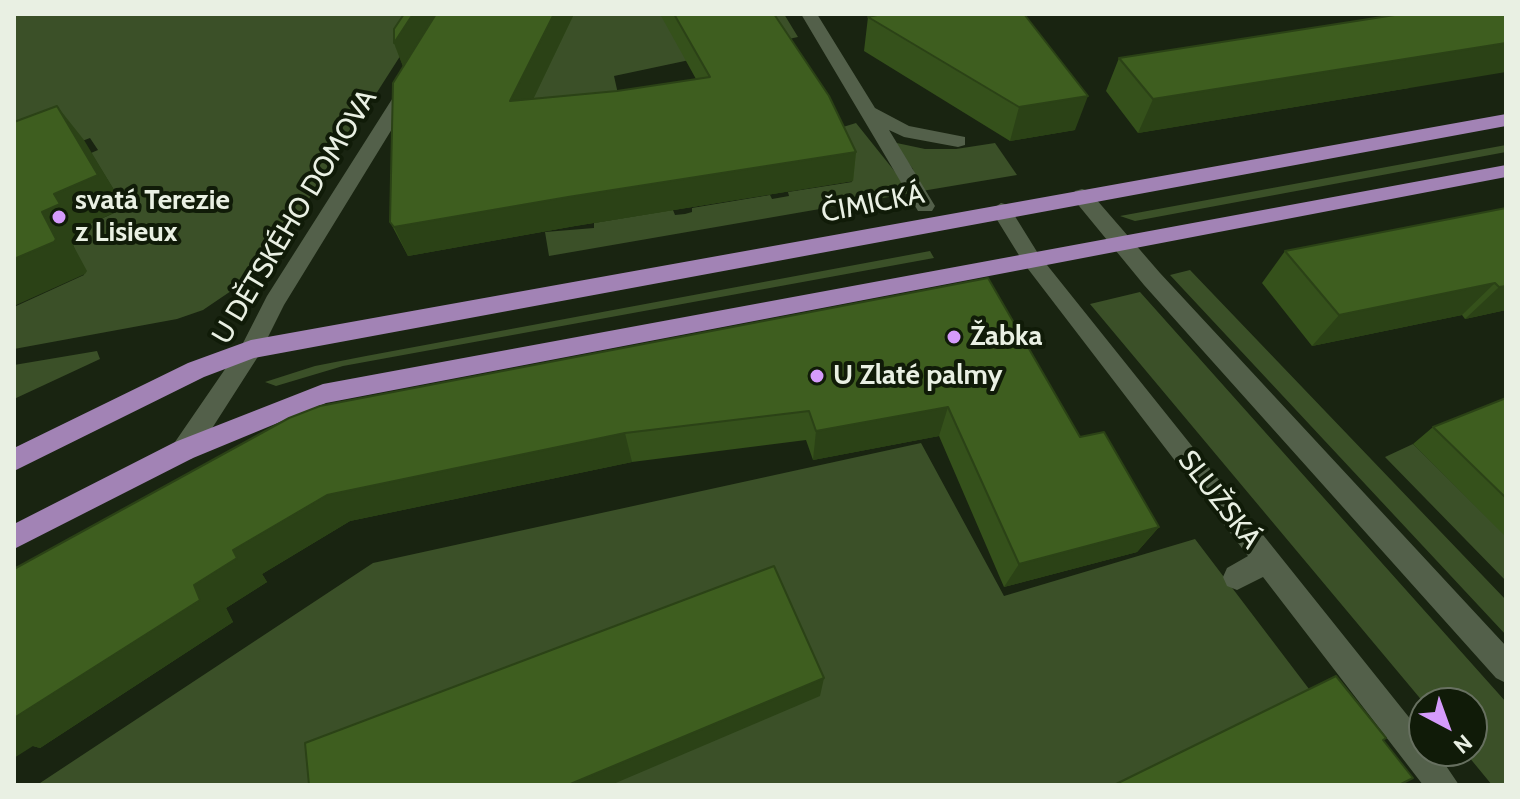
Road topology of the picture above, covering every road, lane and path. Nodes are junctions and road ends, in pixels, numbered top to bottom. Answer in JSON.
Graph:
{"nodes":[{"id":1,"x":809,"y":14,"type":"edge"},
{"id":2,"x":422,"y":66,"type":"edge"},
{"id":3,"x":869,"y":111,"type":"junction"},
{"id":4,"x":1506,"y":120,"type":"edge"},
{"id":5,"x":958,"y":141,"type":"dead end"},
{"id":6,"x":1506,"y":171,"type":"edge"},
{"id":7,"x":1082,"y":196,"type":"junction"},
{"id":8,"x":925,"y":206,"type":"dead end"},
{"id":9,"x":1001,"y":210,"type":"junction"},
{"id":10,"x":1121,"y":243,"type":"junction"},
{"id":11,"x":1032,"y":260,"type":"junction"},
{"id":12,"x":251,"y":349,"type":"junction"},
{"id":13,"x":184,"y":450,"type":"junction"},
{"id":14,"x":18,"y":457,"type":"edge"},
{"id":15,"x":14,"y":537,"type":"edge"},
{"id":16,"x":1267,"y":560,"type":"junction"},
{"id":17,"x":1237,"y":577,"type":"dead end"},
{"id":18,"x":1506,"y":668,"type":"edge"},
{"id":19,"x":1443,"y":785,"type":"edge"}],
"edges":[{"from":1,"to":3,"type":"street"},
{"from":2,"to":12,"type":"street","name":"U DĚTSKÉHO DOMOVA"},
{"from":3,"to":5,"type":"street"},
{"from":3,"to":8,"type":"street"},
{"from":4,"to":7,"type":"main road","name":"ČIMICKÁ"},
{"from":6,"to":10,"type":"main road"},
{"from":7,"to":9,"type":"main road","name":"ČIMICKÁ"},
{"from":7,"to":10,"type":"street"},
{"from":9,"to":11,"type":"street","name":"SLUŽSKÁ"},
{"from":9,"to":12,"type":"main road","name":"ČIMICKÁ"},
{"from":10,"to":11,"type":"main road"},
{"from":10,"to":18,"type":"street"},
{"from":11,"to":13,"type":"main road"},
{"from":11,"to":16,"type":"street","name":"SLUŽSKÁ"},
{"from":12,"to":13,"type":"street","name":"U DĚTSKÉHO DOMOVA"},
{"from":12,"to":14,"type":"main road","name":"ČIMICKÁ"},
{"from":13,"to":15,"type":"main road"},
{"from":16,"to":17,"type":"street"},
{"from":16,"to":19,"type":"street","name":"SLUŽSKÁ"}]}
